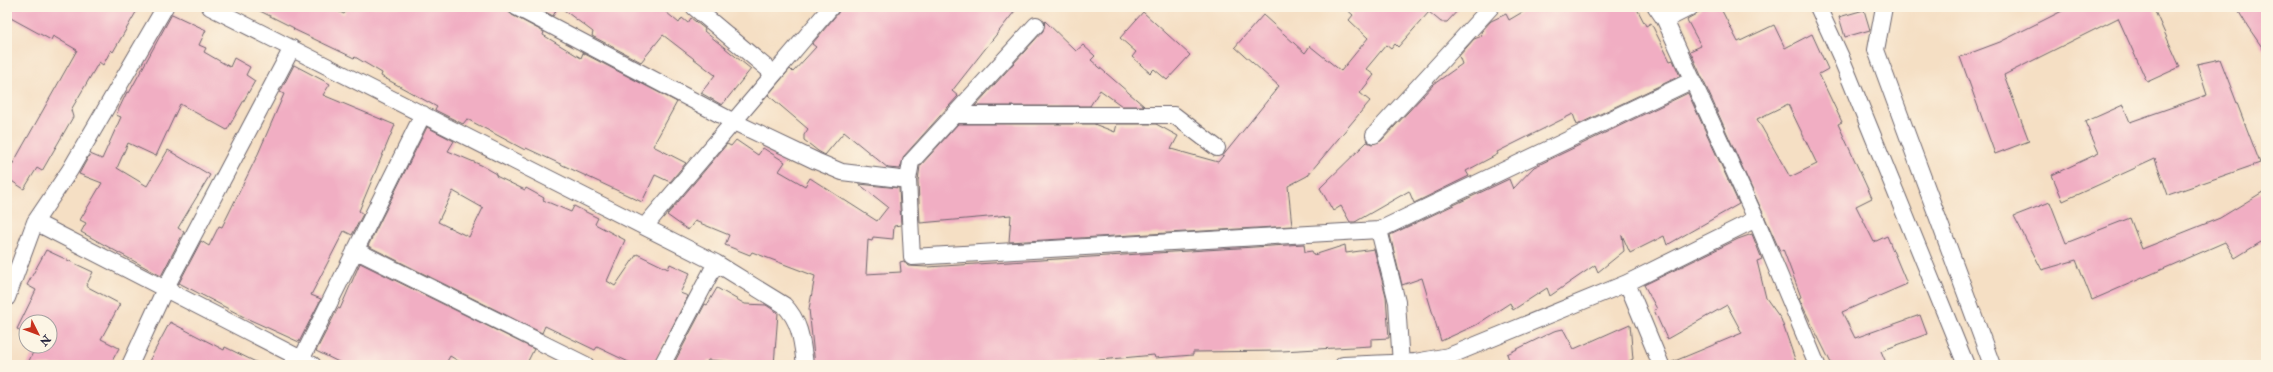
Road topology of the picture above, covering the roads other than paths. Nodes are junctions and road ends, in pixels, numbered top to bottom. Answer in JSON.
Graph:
{"nodes":[{"id":1,"x":164,"y":7,"type":"edge"},
{"id":2,"x":210,"y":7,"type":"edge"},
{"id":3,"x":516,"y":7,"type":"edge"},
{"id":4,"x":694,"y":7,"type":"edge"},
{"id":5,"x":830,"y":7,"type":"edge"},
{"id":6,"x":1491,"y":7,"type":"edge"},
{"id":7,"x":1691,"y":7,"type":"edge"},
{"id":8,"x":1818,"y":7,"type":"edge"},
{"id":9,"x":1884,"y":7,"type":"edge"},
{"id":10,"x":1660,"y":13,"type":"edge"},
{"id":11,"x":1036,"y":25,"type":"dead end"},
{"id":12,"x":292,"y":48,"type":"junction"},
{"id":13,"x":774,"y":74,"type":"junction"},
{"id":14,"x":1693,"y":80,"type":"junction"},
{"id":15,"x":423,"y":114,"type":"junction"},
{"id":16,"x":954,"y":115,"type":"junction"},
{"id":17,"x":734,"y":122,"type":"junction"},
{"id":18,"x":1374,"y":135,"type":"dead end"},
{"id":19,"x":1217,"y":148,"type":"dead end"},
{"id":20,"x":908,"y":180,"type":"junction"},
{"id":21,"x":1756,"y":219,"type":"junction"},
{"id":22,"x":35,"y":222,"type":"junction"},
{"id":23,"x":645,"y":226,"type":"junction"},
{"id":24,"x":1378,"y":230,"type":"junction"},
{"id":25,"x":355,"y":250,"type":"junction"},
{"id":26,"x":716,"y":263,"type":"junction"},
{"id":27,"x":1627,"y":284,"type":"junction"},
{"id":28,"x":165,"y":289,"type":"junction"},
{"id":29,"x":7,"y":298,"type":"edge"},
{"id":30,"x":293,"y":360,"type":"edge"},
{"id":31,"x":1401,"y":364,"type":"edge"},
{"id":32,"x":130,"y":365,"type":"edge"},
{"id":33,"x":313,"y":365,"type":"edge"},
{"id":34,"x":586,"y":365,"type":"edge"},
{"id":35,"x":662,"y":365,"type":"edge"},
{"id":36,"x":805,"y":365,"type":"edge"},
{"id":37,"x":1343,"y":365,"type":"edge"},
{"id":38,"x":1661,"y":365,"type":"edge"},
{"id":39,"x":1817,"y":365,"type":"edge"},
{"id":40,"x":1966,"y":365,"type":"edge"},
{"id":41,"x":1992,"y":365,"type":"edge"}],
"edges":[{"from":1,"to":22,"type":"street"},
{"from":2,"to":12,"type":"street"},
{"from":3,"to":17,"type":"street"},
{"from":4,"to":13,"type":"street"},
{"from":5,"to":13,"type":"street"},
{"from":6,"to":18,"type":"street"},
{"from":7,"to":10,"type":"street"},
{"from":8,"to":40,"type":"street"},
{"from":9,"to":41,"type":"street"},
{"from":10,"to":14,"type":"street"},
{"from":11,"to":16,"type":"street"},
{"from":12,"to":15,"type":"street"},
{"from":12,"to":28,"type":"street"},
{"from":13,"to":17,"type":"street"},
{"from":14,"to":21,"type":"street"},
{"from":14,"to":24,"type":"street"},
{"from":15,"to":23,"type":"street"},
{"from":15,"to":25,"type":"street"},
{"from":16,"to":19,"type":"street"},
{"from":16,"to":20,"type":"street"},
{"from":17,"to":20,"type":"street"},
{"from":17,"to":23,"type":"street"},
{"from":20,"to":24,"type":"street"},
{"from":21,"to":27,"type":"street"},
{"from":21,"to":39,"type":"street"},
{"from":22,"to":28,"type":"street"},
{"from":22,"to":29,"type":"street"},
{"from":23,"to":26,"type":"street"},
{"from":24,"to":31,"type":"street"},
{"from":25,"to":30,"type":"street"},
{"from":25,"to":34,"type":"street"},
{"from":26,"to":35,"type":"street"},
{"from":26,"to":36,"type":"street"},
{"from":27,"to":31,"type":"street"},
{"from":27,"to":38,"type":"street"},
{"from":28,"to":30,"type":"street"},
{"from":28,"to":32,"type":"street"},
{"from":30,"to":33,"type":"street"},
{"from":31,"to":37,"type":"street"}]}
